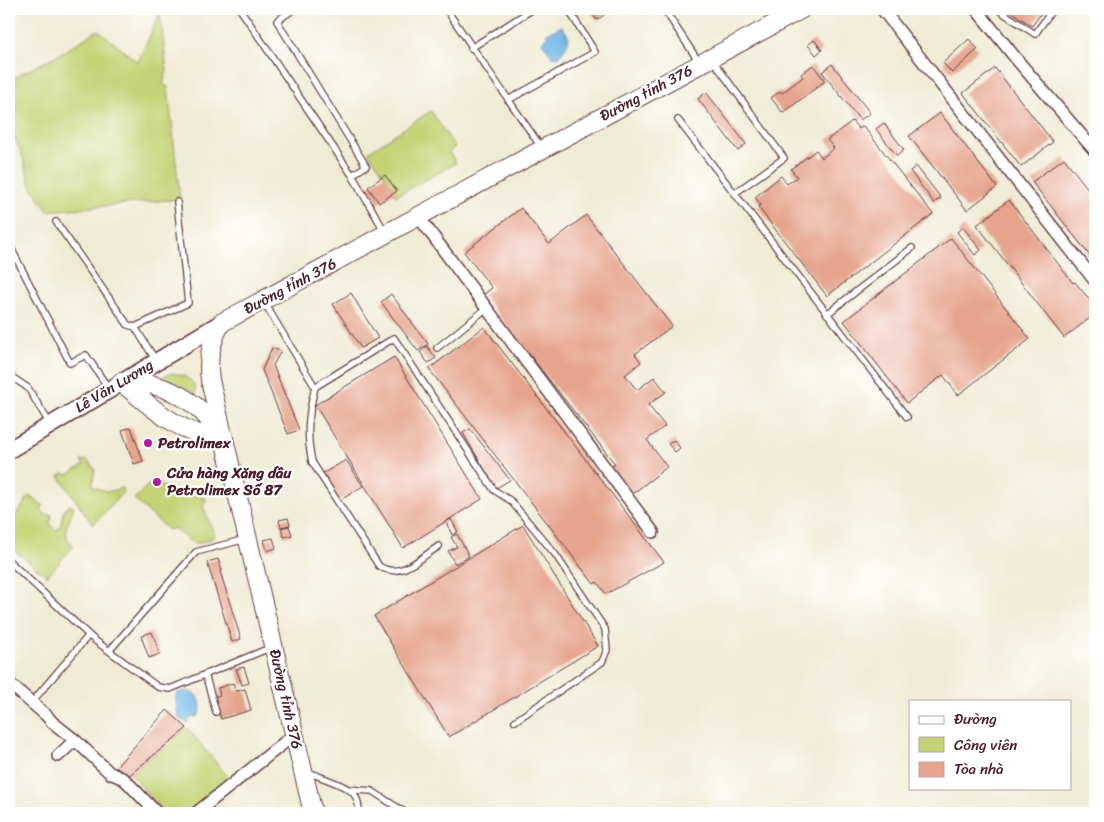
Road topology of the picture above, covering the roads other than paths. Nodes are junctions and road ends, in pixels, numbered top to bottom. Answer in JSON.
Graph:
{"nodes":[{"id":1,"x":240,"y":9,"type":"edge"},
{"id":2,"x":294,"y":9,"type":"edge"},
{"id":3,"x":446,"y":9,"type":"edge"},
{"id":4,"x":533,"y":9,"type":"edge"},
{"id":5,"x":568,"y":9,"type":"edge"},
{"id":6,"x":664,"y":9,"type":"edge"},
{"id":7,"x":802,"y":9,"type":"edge"},
{"id":8,"x":882,"y":9,"type":"edge"},
{"id":9,"x":976,"y":9,"type":"edge"},
{"id":10,"x":997,"y":9,"type":"edge"},
{"id":11,"x":1053,"y":9,"type":"edge"},
{"id":12,"x":471,"y":48,"type":"junction"},
{"id":13,"x":706,"y":61,"type":"junction"},
{"id":14,"x":508,"y":100,"type":"junction"},
{"id":15,"x":678,"y":120,"type":"dead end"},
{"id":16,"x":542,"y":149,"type":"junction"},
{"id":17,"x":1095,"y":151,"type":"edge"},
{"id":18,"x":352,"y":175,"type":"junction"},
{"id":19,"x":735,"y":193,"type":"junction"},
{"id":20,"x":177,"y":202,"type":"dead end"},
{"id":21,"x":418,"y":216,"type":"junction"},
{"id":22,"x":56,"y":222,"type":"dead end"},
{"id":23,"x":386,"y":234,"type":"junction"},
{"id":24,"x":9,"y":244,"type":"edge"},
{"id":25,"x":912,"y":248,"type":"dead end"},
{"id":26,"x":1095,"y":281,"type":"edge"},
{"id":27,"x":263,"y":301,"type":"junction"},
{"id":28,"x":487,"y":308,"type":"junction"},
{"id":29,"x":828,"y":314,"type":"junction"},
{"id":30,"x":221,"y":323,"type":"junction"},
{"id":31,"x":136,"y":327,"type":"junction"},
{"id":32,"x":437,"y":348,"type":"dead end"},
{"id":33,"x":156,"y":361,"type":"junction"},
{"id":34,"x":9,"y":375,"type":"edge"},
{"id":35,"x":115,"y":386,"type":"junction"},
{"id":36,"x":314,"y":387,"type":"junction"},
{"id":37,"x":907,"y":417,"type":"dead end"},
{"id":38,"x":50,"y":424,"type":"junction"},
{"id":39,"x":224,"y":437,"type":"junction"},
{"id":40,"x":9,"y":450,"type":"edge"},
{"id":41,"x":654,"y":532,"type":"dead end"},
{"id":42,"x":248,"y":538,"type":"junction"},
{"id":43,"x":439,"y":546,"type":"dead end"},
{"id":44,"x":9,"y":561,"type":"edge"},
{"id":45,"x":89,"y":635,"type":"junction"},
{"id":46,"x":274,"y":646,"type":"junction"},
{"id":47,"x":109,"y":651,"type":"junction"},
{"id":48,"x":205,"y":674,"type":"junction"},
{"id":49,"x":9,"y":683,"type":"edge"},
{"id":50,"x":33,"y":704,"type":"junction"},
{"id":51,"x":216,"y":712,"type":"dead end"},
{"id":52,"x":515,"y":721,"type":"dead end"},
{"id":53,"x":295,"y":734,"type":"junction"},
{"id":54,"x":75,"y":740,"type":"junction"},
{"id":55,"x":58,"y":756,"type":"dead end"},
{"id":56,"x":303,"y":770,"type":"junction"},
{"id":57,"x":347,"y":789,"type":"junction"},
{"id":58,"x":157,"y":813,"type":"edge"},
{"id":59,"x":196,"y":813,"type":"edge"},
{"id":60,"x":313,"y":813,"type":"edge"},
{"id":61,"x":360,"y":813,"type":"edge"},
{"id":62,"x":406,"y":813,"type":"edge"}],
"edges":[{"from":1,"to":18,"type":"lane"},
{"from":2,"to":18,"type":"lane"},
{"from":3,"to":12,"type":"lane"},
{"from":4,"to":12,"type":"lane"},
{"from":5,"to":14,"type":"lane"},
{"from":6,"to":13,"type":"lane"},
{"from":7,"to":13,"type":"main road","name":"Đường tỉnh 376"},
{"from":8,"to":26,"type":"street"},
{"from":9,"to":17,"type":"street"},
{"from":10,"to":11,"type":"lane"},
{"from":12,"to":14,"type":"lane"},
{"from":13,"to":16,"type":"main road","name":"Đường tỉnh 376"},
{"from":13,"to":19,"type":"lane"},
{"from":14,"to":16,"type":"lane"},
{"from":15,"to":19,"type":"lane"},
{"from":16,"to":21,"type":"main road","name":"Đường tỉnh 376"},
{"from":18,"to":23,"type":"lane"},
{"from":19,"to":29,"type":"lane"},
{"from":20,"to":31,"type":"lane"},
{"from":21,"to":23,"type":"main road","name":"Đường tỉnh 376"},
{"from":21,"to":28,"type":"street"},
{"from":22,"to":31,"type":"lane"},
{"from":23,"to":27,"type":"main road","name":"Đường tỉnh 376"},
{"from":24,"to":35,"type":"lane"},
{"from":25,"to":29,"type":"lane"},
{"from":27,"to":30,"type":"main road","name":"Đường tỉnh 376"},
{"from":27,"to":36,"type":"lane"},
{"from":28,"to":32,"type":"lane"},
{"from":28,"to":41,"type":"street"},
{"from":29,"to":37,"type":"lane"},
{"from":30,"to":33,"type":"main road","name":"Lê Văn Lương"},
{"from":30,"to":39,"type":"main road","name":"Đường tỉnh 376"},
{"from":31,"to":33,"type":"lane"},
{"from":33,"to":35,"type":"main road","name":"Lê Văn Lương"},
{"from":34,"to":38,"type":"lane"},
{"from":35,"to":38,"type":"main road","name":"Lê Văn Lương"},
{"from":35,"to":39,"type":"main road"},
{"from":35,"to":39,"type":"main road"},
{"from":36,"to":43,"type":"lane"},
{"from":36,"to":52,"type":"lane"},
{"from":38,"to":40,"type":"main road","name":"Lê Văn Lương"},
{"from":39,"to":42,"type":"main road","name":"Đường tỉnh 376"},
{"from":42,"to":46,"type":"main road","name":"Đường tỉnh 376"},
{"from":42,"to":47,"type":"lane"},
{"from":44,"to":45,"type":"lane"},
{"from":45,"to":47,"type":"lane"},
{"from":45,"to":50,"type":"lane"},
{"from":46,"to":48,"type":"lane"},
{"from":46,"to":53,"type":"main road","name":"Đường tỉnh 376"},
{"from":47,"to":48,"type":"lane"},
{"from":48,"to":51,"type":"lane"},
{"from":49,"to":50,"type":"street"},
{"from":50,"to":54,"type":"street"},
{"from":53,"to":56,"type":"main road","name":"Đường tỉnh 376"},
{"from":53,"to":59,"type":"street"},
{"from":54,"to":55,"type":"street"},
{"from":54,"to":58,"type":"street"},
{"from":56,"to":57,"type":"lane"},
{"from":56,"to":60,"type":"main road","name":"Đường tỉnh 376"},
{"from":57,"to":61,"type":"lane"},
{"from":57,"to":62,"type":"lane"}]}
